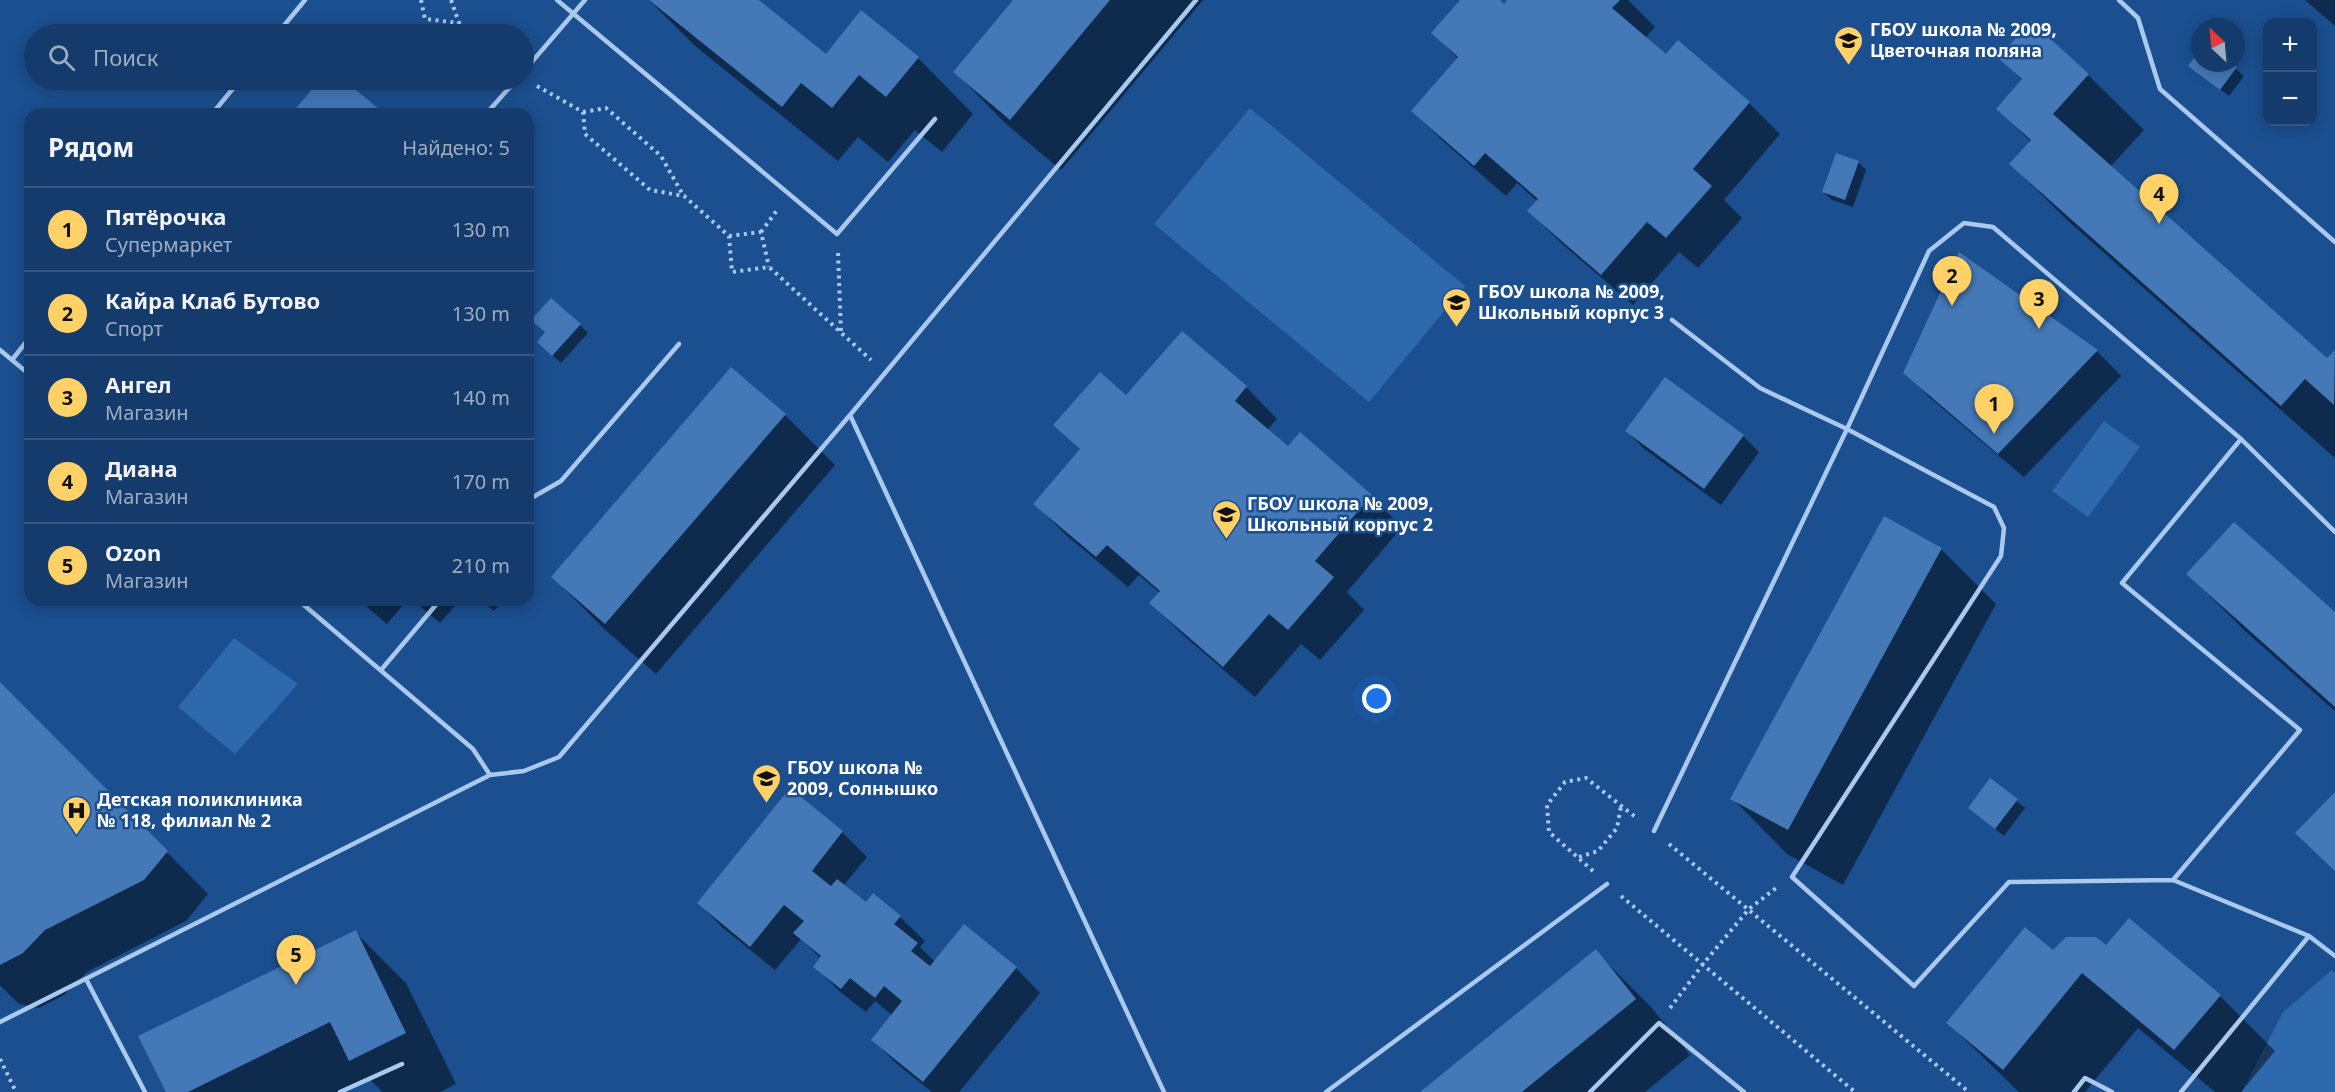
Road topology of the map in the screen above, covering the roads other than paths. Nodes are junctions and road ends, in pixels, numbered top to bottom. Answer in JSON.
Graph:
{"nodes":[{"id":1,"x":305,"y":0,"type":"edge"},
{"id":2,"x":557,"y":0,"type":"edge"},
{"id":3,"x":585,"y":0,"type":"edge"},
{"id":4,"x":1196,"y":0,"type":"edge"},
{"id":5,"x":2119,"y":0,"type":"edge"},
{"id":6,"x":573,"y":14,"type":"junction"},
{"id":7,"x":285,"y":24,"type":"edge"},
{"id":8,"x":534,"y":59,"type":"edge"},
{"id":9,"x":232,"y":90,"type":"edge"},
{"id":10,"x":507,"y":90,"type":"edge"},
{"id":11,"x":217,"y":108,"type":"edge"},
{"id":12,"x":491,"y":108,"type":"edge"},
{"id":13,"x":935,"y":119,"type":"dead end"},
{"id":14,"x":2335,"y":242,"type":"edge"},
{"id":15,"x":1672,"y":320,"type":"dead end"},
{"id":16,"x":679,"y":344,"type":"dead end"},
{"id":17,"x":24,"y":345,"type":"edge"},
{"id":18,"x":0,"y":351,"type":"edge"},
{"id":19,"x":12,"y":360,"type":"junction"},
{"id":20,"x":24,"y":370,"type":"edge"},
{"id":21,"x":850,"y":416,"type":"junction"},
{"id":22,"x":1847,"y":429,"type":"junction"},
{"id":23,"x":2241,"y":440,"type":"junction"},
{"id":24,"x":534,"y":497,"type":"edge"},
{"id":25,"x":2335,"y":532,"type":"edge"},
{"id":26,"x":305,"y":606,"type":"edge"},
{"id":27,"x":435,"y":606,"type":"edge"},
{"id":28,"x":381,"y":670,"type":"junction"},
{"id":29,"x":490,"y":775,"type":"junction"},
{"id":30,"x":1654,"y":831,"type":"road end"},
{"id":31,"x":2173,"y":880,"type":"junction"},
{"id":32,"x":1607,"y":884,"type":"road end"},
{"id":33,"x":2309,"y":936,"type":"junction"},
{"id":34,"x":2335,"y":956,"type":"edge"},
{"id":35,"x":86,"y":979,"type":"junction"},
{"id":36,"x":0,"y":1022,"type":"edge"},
{"id":37,"x":402,"y":1064,"type":"dead end"},
{"id":38,"x":145,"y":1092,"type":"edge"},
{"id":39,"x":340,"y":1092,"type":"edge"},
{"id":40,"x":1164,"y":1092,"type":"edge"},
{"id":41,"x":1326,"y":1092,"type":"edge"},
{"id":42,"x":1590,"y":1092,"type":"edge"},
{"id":43,"x":1744,"y":1092,"type":"edge"},
{"id":44,"x":2074,"y":1092,"type":"edge"},
{"id":45,"x":2112,"y":1092,"type":"edge"},
{"id":46,"x":2181,"y":1092,"type":"edge"}],
"edges":[{"from":1,"to":7,"type":"lane"},
{"from":2,"to":6,"type":"lane"},
{"from":3,"to":6,"type":"lane"},
{"from":4,"to":21,"type":"lane"},
{"from":5,"to":14,"type":"lane"},
{"from":6,"to":8,"type":"lane"},
{"from":6,"to":13,"type":"lane"},
{"from":9,"to":11,"type":"lane"},
{"from":10,"to":12,"type":"lane"},
{"from":15,"to":22,"type":"lane"},
{"from":16,"to":24,"type":"lane"},
{"from":17,"to":19,"type":"lane"},
{"from":18,"to":19,"type":"lane"},
{"from":19,"to":20,"type":"lane"},
{"from":21,"to":29,"type":"lane"},
{"from":21,"to":40,"type":"lane"},
{"from":22,"to":23,"type":"lane"},
{"from":22,"to":30,"type":"lane"},
{"from":22,"to":31,"type":"lane"},
{"from":23,"to":25,"type":"lane"},
{"from":23,"to":31,"type":"lane"},
{"from":26,"to":28,"type":"lane"},
{"from":27,"to":28,"type":"lane"},
{"from":28,"to":29,"type":"lane"},
{"from":29,"to":35,"type":"lane"},
{"from":31,"to":33,"type":"lane"},
{"from":32,"to":41,"type":"lane"},
{"from":33,"to":34,"type":"lane"},
{"from":33,"to":46,"type":"lane"},
{"from":35,"to":36,"type":"lane"},
{"from":35,"to":38,"type":"lane"},
{"from":37,"to":39,"type":"lane"},
{"from":42,"to":43,"type":"lane"},
{"from":44,"to":45,"type":"lane"}]}
